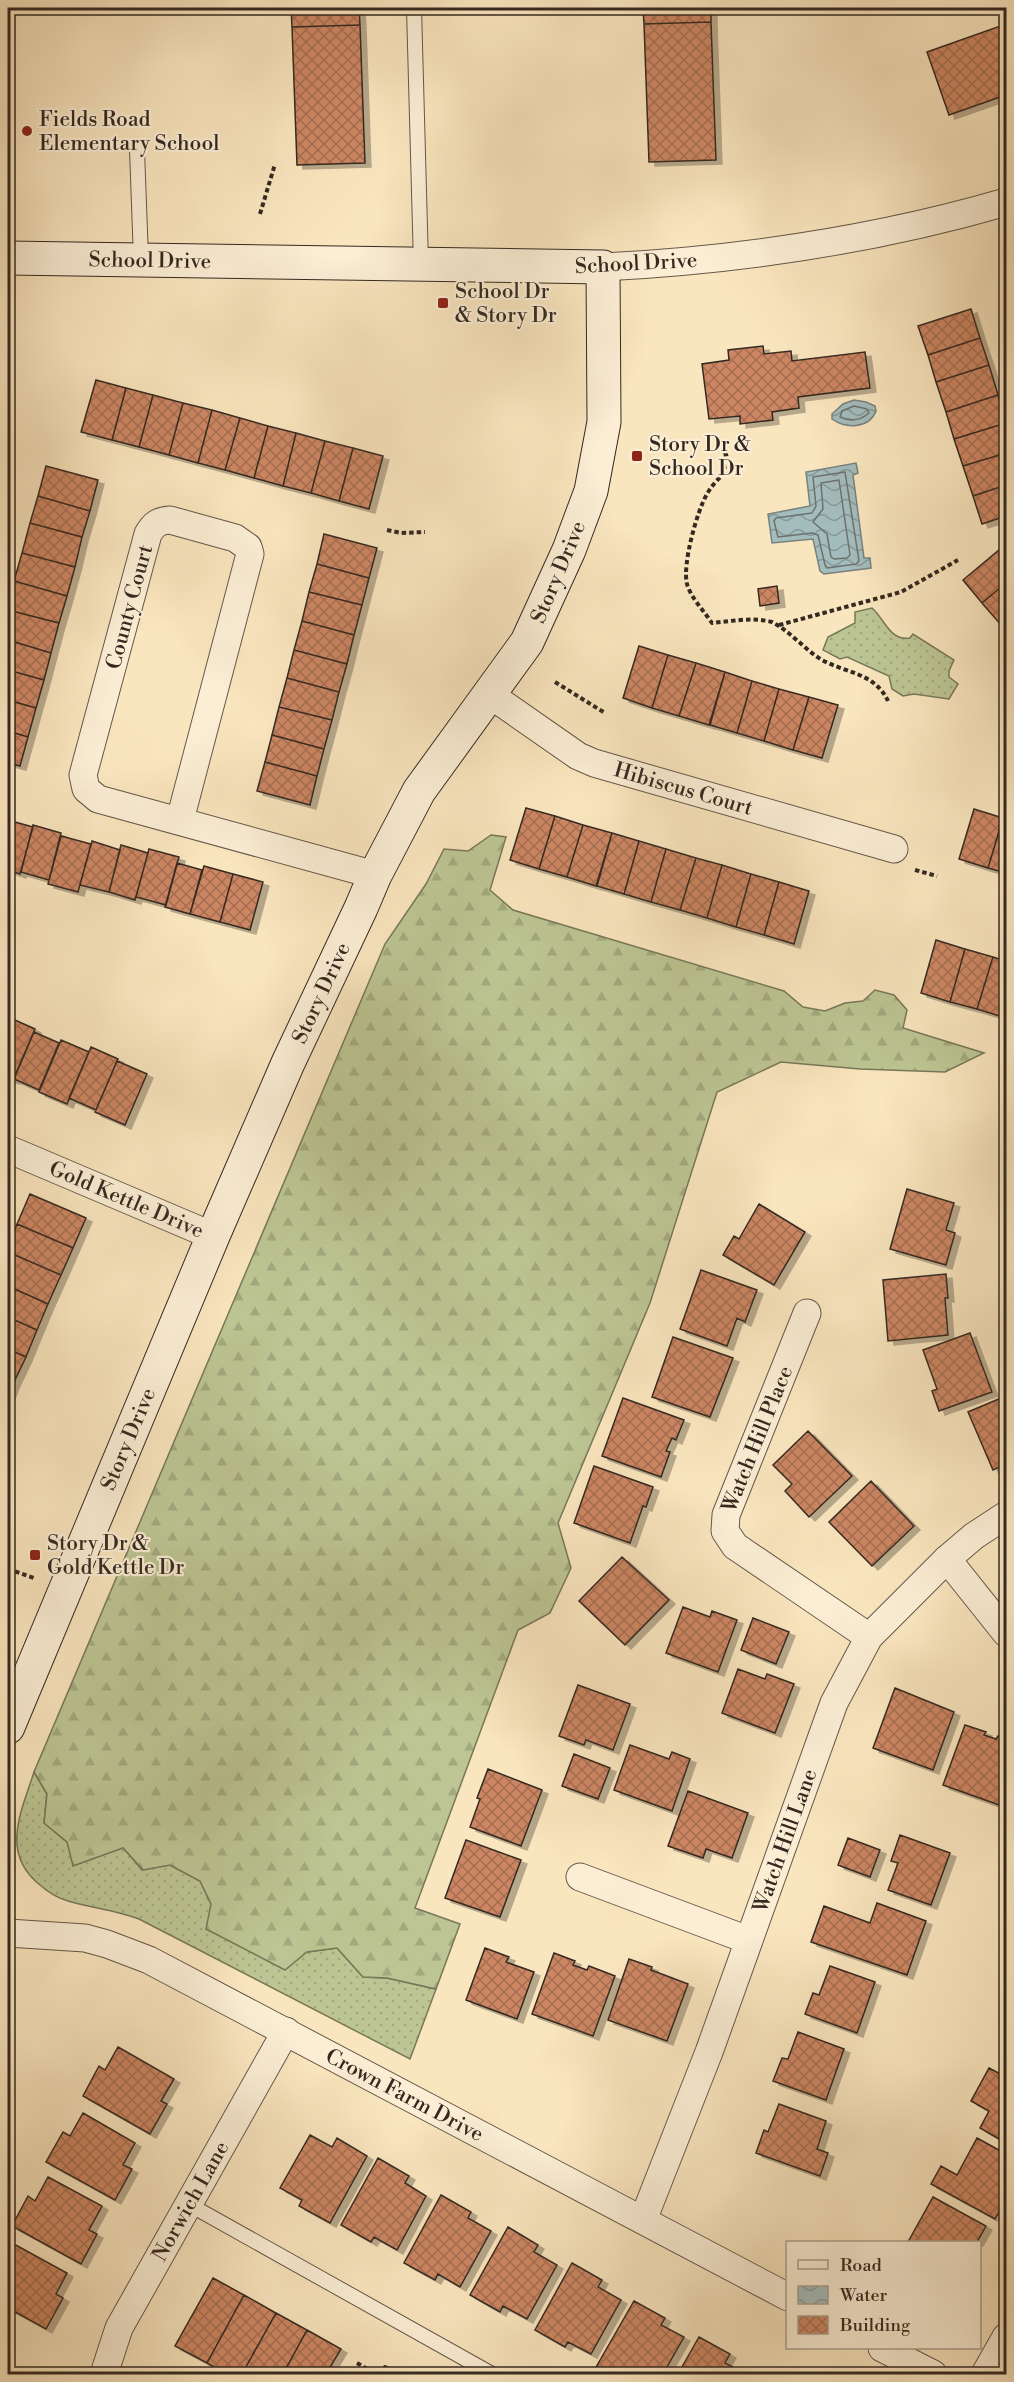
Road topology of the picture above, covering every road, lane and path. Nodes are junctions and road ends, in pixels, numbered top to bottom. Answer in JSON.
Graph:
{"nodes":[{"id":1,"x":414,"y":8,"type":"edge"},
{"id":2,"x":137,"y":150,"type":"dead end"},
{"id":3,"x":275,"y":164,"type":"dead end"},
{"id":4,"x":1006,"y":202,"type":"edge"},
{"id":5,"x":260,"y":214,"type":"dead end"},
{"id":6,"x":8,"y":258,"type":"edge"},
{"id":7,"x":141,"y":259,"type":"junction"},
{"id":8,"x":420,"y":264,"type":"junction"},
{"id":9,"x":603,"y":267,"type":"junction"},
{"id":10,"x":728,"y":454,"type":"dead end"},
{"id":11,"x":387,"y":530,"type":"dead end"},
{"id":12,"x":425,"y":532,"type":"dead end"},
{"id":13,"x":958,"y":560,"type":"dead end"},
{"id":14,"x":778,"y":626,"type":"junction"},
{"id":15,"x":555,"y":682,"type":"dead end"},
{"id":16,"x":489,"y":694,"type":"junction"},
{"id":17,"x":888,"y":701,"type":"dead end"},
{"id":18,"x":605,"y":713,"type":"dead end"},
{"id":19,"x":180,"y":820,"type":"junction"},
{"id":20,"x":894,"y":849,"type":"dead end"},
{"id":21,"x":375,"y":875,"type":"junction"},
{"id":22,"x":8,"y":1149,"type":"edge"},
{"id":23,"x":213,"y":1236,"type":"junction"},
{"id":24,"x":807,"y":1313,"type":"dead end"},
{"id":25,"x":1006,"y":1515,"type":"edge"},
{"id":26,"x":948,"y":1559,"type":"junction"},
{"id":27,"x":8,"y":1569,"type":"edge"},
{"id":28,"x":34,"y":1578,"type":"dead end"},
{"id":29,"x":1006,"y":1633,"type":"edge"},
{"id":30,"x":869,"y":1637,"type":"junction"},
{"id":31,"x":8,"y":1727,"type":"edge"},
{"id":32,"x":580,"y":1877,"type":"dead end"},
{"id":33,"x":8,"y":1933,"type":"edge"},
{"id":34,"x":748,"y":1940,"type":"junction"},
{"id":35,"x":286,"y":2031,"type":"junction"},
{"id":36,"x":190,"y":2205,"type":"junction"},
{"id":37,"x":643,"y":2220,"type":"junction"},
{"id":38,"x":786,"y":2296,"type":"edge"},
{"id":39,"x":1006,"y":2337,"type":"edge"},
{"id":40,"x":884,"y":2349,"type":"edge"},
{"id":41,"x":357,"y":2363,"type":"dead end"},
{"id":42,"x":104,"y":2374,"type":"edge"},
{"id":43,"x":376,"y":2374,"type":"edge"},
{"id":44,"x":381,"y":2374,"type":"edge"},
{"id":45,"x":399,"y":2374,"type":"edge"},
{"id":46,"x":492,"y":2374,"type":"edge"},
{"id":47,"x":933,"y":2374,"type":"edge"},
{"id":48,"x":985,"y":2374,"type":"edge"}],
"edges":[{"from":1,"to":8,"type":"lane"},
{"from":2,"to":7,"type":"lane"},
{"from":3,"to":5,"type":"path"},
{"from":4,"to":9,"type":"street","name":"School Drive"},
{"from":6,"to":7,"type":"street","name":"School Drive"},
{"from":7,"to":8,"type":"street","name":"School Drive"},
{"from":8,"to":9,"type":"street","name":"School Drive"},
{"from":9,"to":16,"type":"street","name":"Story Drive"},
{"from":10,"to":14,"type":"path"},
{"from":11,"to":12,"type":"path"},
{"from":13,"to":14,"type":"path"},
{"from":14,"to":17,"type":"path"},
{"from":15,"to":18,"type":"path"},
{"from":16,"to":20,"type":"street","name":"Hibiscus Court"},
{"from":16,"to":21,"type":"street","name":"Story Drive"},
{"from":19,"to":19,"type":"street","name":"County Court"},
{"from":19,"to":21,"type":"street","name":"County Court"},
{"from":21,"to":23,"type":"street","name":"Story Drive"},
{"from":22,"to":23,"type":"street","name":"Gold Kettle Drive"},
{"from":23,"to":31,"type":"street","name":"Story Drive"},
{"from":24,"to":30,"type":"street","name":"Watch Hill Place"},
{"from":25,"to":26,"type":"street","name":"Watch Hill Lane"},
{"from":26,"to":29,"type":"street"},
{"from":26,"to":30,"type":"street","name":"Watch Hill Lane"},
{"from":27,"to":28,"type":"path"},
{"from":30,"to":34,"type":"street","name":"Watch Hill Lane"},
{"from":32,"to":34,"type":"street"},
{"from":33,"to":35,"type":"street","name":"Crown Farm Drive"},
{"from":34,"to":37,"type":"street","name":"Watch Hill Lane"},
{"from":35,"to":36,"type":"street","name":"Norwich Lane"},
{"from":35,"to":37,"type":"street","name":"Crown Farm Drive"},
{"from":36,"to":42,"type":"street","name":"Norwich Lane"},
{"from":36,"to":46,"type":"lane"},
{"from":37,"to":38,"type":"street","name":"Crown Farm Drive"},
{"from":39,"to":48,"type":"street"},
{"from":40,"to":47,"type":"street"},
{"from":41,"to":43,"type":"path"},
{"from":44,"to":45,"type":"path"}]}
